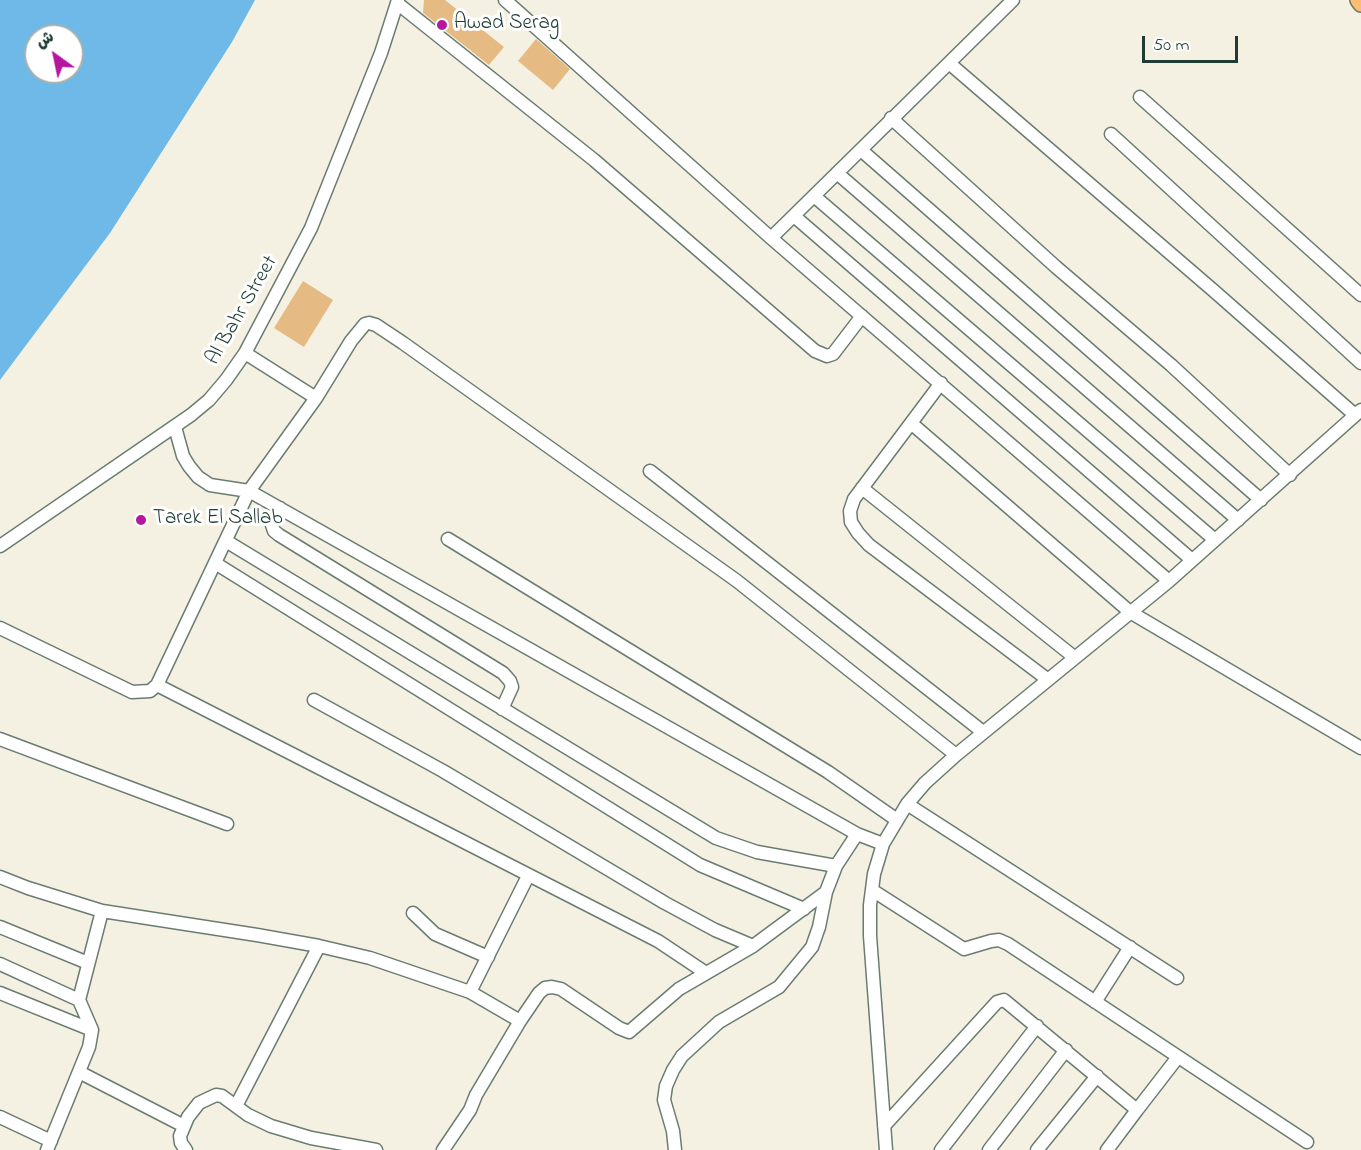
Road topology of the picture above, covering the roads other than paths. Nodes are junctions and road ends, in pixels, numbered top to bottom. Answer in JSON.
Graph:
{"nodes":[{"id":1,"x":505,"y":0,"type":"edge"},
{"id":2,"x":1013,"y":0,"type":"edge"},
{"id":3,"x":1358,"y":0,"type":"edge"},
{"id":4,"x":398,"y":2,"type":"edge"},
{"id":5,"x":1361,"y":4,"type":"edge"},
{"id":6,"x":949,"y":63,"type":"junction"},
{"id":7,"x":1140,"y":98,"type":"dead end"},
{"id":8,"x":891,"y":118,"type":"junction"},
{"id":9,"x":1111,"y":134,"type":"dead end"},
{"id":10,"x":861,"y":150,"type":"junction"},
{"id":11,"x":837,"y":173,"type":"junction"},
{"id":12,"x":814,"y":196,"type":"junction"},
{"id":13,"x":794,"y":216,"type":"junction"},
{"id":14,"x":771,"y":238,"type":"junction"},
{"id":15,"x":1361,"y":295,"type":"edge"},
{"id":16,"x":862,"y":316,"type":"junction"},
{"id":17,"x":245,"y":353,"type":"junction"},
{"id":18,"x":1361,"y":363,"type":"edge"},
{"id":19,"x":941,"y":383,"type":"junction"},
{"id":20,"x":316,"y":398,"type":"junction"},
{"id":21,"x":1358,"y":412,"type":"edge"},
{"id":22,"x":911,"y":423,"type":"junction"},
{"id":23,"x":175,"y":427,"type":"junction"},
{"id":24,"x":650,"y":471,"type":"dead end"},
{"id":25,"x":1290,"y":475,"type":"junction"},
{"id":26,"x":862,"y":488,"type":"junction"},
{"id":27,"x":249,"y":491,"type":"junction"},
{"id":28,"x":1261,"y":500,"type":"junction"},
{"id":29,"x":280,"y":508,"type":"junction"},
{"id":30,"x":1238,"y":520,"type":"junction"},
{"id":31,"x":448,"y":539,"type":"dead end"},
{"id":32,"x":1215,"y":540,"type":"junction"},
{"id":33,"x":226,"y":541,"type":"junction"},
{"id":34,"x":0,"y":546,"type":"edge"},
{"id":35,"x":1192,"y":560,"type":"junction"},
{"id":36,"x":215,"y":563,"type":"junction"},
{"id":37,"x":1168,"y":581,"type":"junction"},
{"id":38,"x":1130,"y":612,"type":"junction"},
{"id":39,"x":0,"y":628,"type":"edge"},
{"id":40,"x":1074,"y":657,"type":"junction"},
{"id":41,"x":1047,"y":679,"type":"junction"},
{"id":42,"x":157,"y":686,"type":"junction"},
{"id":43,"x":314,"y":700,"type":"dead end"},
{"id":44,"x":502,"y":709,"type":"junction"},
{"id":45,"x":983,"y":732,"type":"junction"},
{"id":46,"x":0,"y":739,"type":"edge"},
{"id":47,"x":1361,"y":748,"type":"edge"},
{"id":48,"x":956,"y":754,"type":"junction"},
{"id":49,"x":907,"y":804,"type":"junction"},
{"id":50,"x":897,"y":820,"type":"junction"},
{"id":51,"x":227,"y":824,"type":"dead end"},
{"id":52,"x":857,"y":834,"type":"junction"},
{"id":53,"x":883,"y":844,"type":"junction"},
{"id":54,"x":837,"y":866,"type":"junction"},
{"id":55,"x":528,"y":876,"type":"junction"},
{"id":56,"x":0,"y":877,"type":"edge"},
{"id":57,"x":872,"y":890,"type":"junction"},
{"id":58,"x":826,"y":892,"type":"junction"},
{"id":59,"x":804,"y":909,"type":"junction"},
{"id":60,"x":102,"y":911,"type":"junction"},
{"id":61,"x":412,"y":913,"type":"dead end"},
{"id":62,"x":0,"y":927,"type":"edge"},
{"id":63,"x":319,"y":946,"type":"junction"},
{"id":64,"x":753,"y":946,"type":"junction"},
{"id":65,"x":1130,"y":947,"type":"junction"},
{"id":66,"x":488,"y":957,"type":"junction"},
{"id":67,"x":88,"y":963,"type":"junction"},
{"id":68,"x":0,"y":964,"type":"edge"},
{"id":69,"x":706,"y":974,"type":"junction"},
{"id":70,"x":1177,"y":978,"type":"dead end"},
{"id":71,"x":470,"y":992,"type":"junction"},
{"id":72,"x":0,"y":993,"type":"edge"},
{"id":73,"x":79,"y":1000,"type":"junction"},
{"id":74,"x":1095,"y":1002,"type":"junction"},
{"id":75,"x":520,"y":1021,"type":"junction"},
{"id":76,"x":1037,"y":1026,"type":"junction"},
{"id":77,"x":92,"y":1030,"type":"junction"},
{"id":78,"x":1066,"y":1050,"type":"junction"},
{"id":79,"x":1178,"y":1057,"type":"junction"},
{"id":80,"x":79,"y":1072,"type":"junction"},
{"id":81,"x":1097,"y":1077,"type":"junction"},
{"id":82,"x":236,"y":1106,"type":"junction"},
{"id":83,"x":1137,"y":1110,"type":"junction"},
{"id":84,"x":0,"y":1118,"type":"edge"},
{"id":85,"x":184,"y":1126,"type":"junction"},
{"id":86,"x":884,"y":1126,"type":"junction"},
{"id":87,"x":1307,"y":1142,"type":"dead end"},
{"id":88,"x":49,"y":1145,"type":"edge"},
{"id":89,"x":186,"y":1150,"type":"edge"},
{"id":90,"x":376,"y":1150,"type":"edge"},
{"id":91,"x":443,"y":1150,"type":"edge"},
{"id":92,"x":675,"y":1150,"type":"edge"},
{"id":93,"x":886,"y":1150,"type":"edge"},
{"id":94,"x":942,"y":1150,"type":"edge"},
{"id":95,"x":989,"y":1150,"type":"edge"},
{"id":96,"x":1037,"y":1150,"type":"edge"},
{"id":97,"x":1107,"y":1150,"type":"edge"}],
"edges":[{"from":1,"to":14,"type":"street"},
{"from":2,"to":6,"type":"street"},
{"from":3,"to":5,"type":"main road"},
{"from":4,"to":16,"type":"street"},
{"from":4,"to":17,"type":"street","name":"Al Bahr Street"},
{"from":6,"to":8,"type":"street"},
{"from":6,"to":21,"type":"street"},
{"from":7,"to":15,"type":"street"},
{"from":8,"to":10,"type":"street"},
{"from":8,"to":25,"type":"street"},
{"from":9,"to":18,"type":"street"},
{"from":10,"to":11,"type":"street"},
{"from":10,"to":28,"type":"street"},
{"from":11,"to":12,"type":"street"},
{"from":11,"to":30,"type":"street"},
{"from":12,"to":13,"type":"street"},
{"from":12,"to":32,"type":"street"},
{"from":13,"to":14,"type":"street"},
{"from":13,"to":35,"type":"street"},
{"from":14,"to":16,"type":"street"},
{"from":16,"to":19,"type":"street"},
{"from":17,"to":20,"type":"street"},
{"from":17,"to":23,"type":"street","name":"Al Bahr Street"},
{"from":19,"to":22,"type":"street"},
{"from":19,"to":37,"type":"street"},
{"from":20,"to":27,"type":"street"},
{"from":20,"to":48,"type":"street"},
{"from":21,"to":25,"type":"street"},
{"from":22,"to":26,"type":"street"},
{"from":22,"to":38,"type":"street"},
{"from":23,"to":27,"type":"street"},
{"from":23,"to":34,"type":"street","name":"Al Bahr Street"},
{"from":24,"to":45,"type":"street"},
{"from":25,"to":28,"type":"street"},
{"from":26,"to":40,"type":"street"},
{"from":26,"to":41,"type":"street"},
{"from":27,"to":29,"type":"street"},
{"from":27,"to":33,"type":"street"},
{"from":28,"to":30,"type":"street"},
{"from":29,"to":44,"type":"street"},
{"from":29,"to":52,"type":"street"},
{"from":30,"to":32,"type":"street"},
{"from":31,"to":50,"type":"street"},
{"from":32,"to":35,"type":"street"},
{"from":33,"to":36,"type":"street"},
{"from":33,"to":44,"type":"street"},
{"from":35,"to":37,"type":"street"},
{"from":36,"to":42,"type":"street"},
{"from":36,"to":59,"type":"street"},
{"from":37,"to":38,"type":"street"},
{"from":38,"to":40,"type":"street"},
{"from":38,"to":47,"type":"street"},
{"from":39,"to":42,"type":"street"},
{"from":40,"to":41,"type":"street"},
{"from":41,"to":45,"type":"street"},
{"from":42,"to":55,"type":"street"},
{"from":43,"to":64,"type":"street"},
{"from":44,"to":54,"type":"street"},
{"from":45,"to":48,"type":"street"},
{"from":46,"to":51,"type":"street"},
{"from":48,"to":49,"type":"street"},
{"from":49,"to":50,"type":"street"},
{"from":49,"to":65,"type":"street"},
{"from":50,"to":53,"type":"street"},
{"from":52,"to":53,"type":"street"},
{"from":52,"to":54,"type":"street"},
{"from":53,"to":57,"type":"street"},
{"from":54,"to":58,"type":"street"},
{"from":55,"to":66,"type":"street"},
{"from":55,"to":69,"type":"street"},
{"from":56,"to":60,"type":"street"},
{"from":57,"to":74,"type":"street"},
{"from":57,"to":86,"type":"street"},
{"from":58,"to":59,"type":"street"},
{"from":58,"to":92,"type":"street"},
{"from":59,"to":64,"type":"street"},
{"from":60,"to":63,"type":"street"},
{"from":60,"to":67,"type":"street"},
{"from":61,"to":66,"type":"street"},
{"from":62,"to":67,"type":"street"},
{"from":63,"to":71,"type":"street"},
{"from":63,"to":82,"type":"street"},
{"from":64,"to":69,"type":"street"},
{"from":65,"to":70,"type":"street"},
{"from":65,"to":74,"type":"street"},
{"from":66,"to":71,"type":"street"},
{"from":67,"to":73,"type":"street"},
{"from":68,"to":73,"type":"street"},
{"from":69,"to":75,"type":"street"},
{"from":71,"to":75,"type":"street"},
{"from":72,"to":77,"type":"street"},
{"from":73,"to":77,"type":"street"},
{"from":74,"to":79,"type":"street"},
{"from":75,"to":91,"type":"street"},
{"from":76,"to":78,"type":"street"},
{"from":76,"to":86,"type":"street"},
{"from":76,"to":94,"type":"street"},
{"from":77,"to":80,"type":"street"},
{"from":78,"to":81,"type":"street"},
{"from":78,"to":95,"type":"street"},
{"from":79,"to":83,"type":"street"},
{"from":79,"to":87,"type":"street"},
{"from":80,"to":85,"type":"street"},
{"from":80,"to":88,"type":"street"},
{"from":81,"to":83,"type":"street"},
{"from":81,"to":96,"type":"street"},
{"from":82,"to":85,"type":"street"},
{"from":82,"to":90,"type":"street"},
{"from":83,"to":97,"type":"street"},
{"from":84,"to":88,"type":"street"},
{"from":85,"to":89,"type":"street"},
{"from":86,"to":93,"type":"street"}]}
